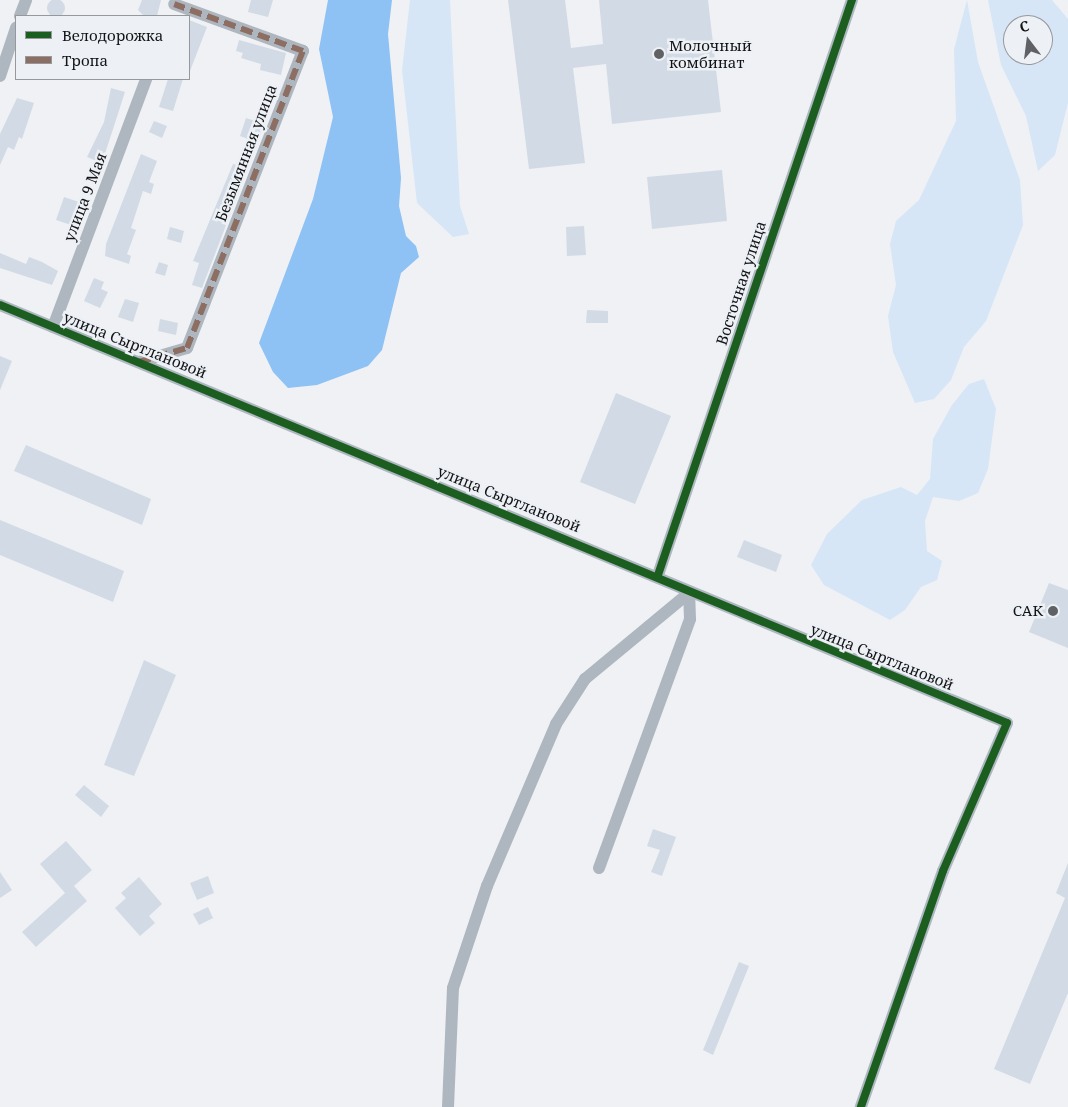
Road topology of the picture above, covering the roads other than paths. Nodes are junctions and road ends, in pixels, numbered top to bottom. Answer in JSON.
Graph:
{"nodes":[{"id":1,"x":26,"y":0,"type":"edge"},
{"id":2,"x":852,"y":0,"type":"edge"},
{"id":3,"x":173,"y":7,"type":"edge"},
{"id":4,"x":20,"y":15,"type":"edge"},
{"id":5,"x":15,"y":31,"type":"edge"},
{"id":6,"x":0,"y":76,"type":"edge"},
{"id":7,"x":146,"y":80,"type":"edge"},
{"id":8,"x":0,"y":305,"type":"edge"},
{"id":9,"x":53,"y":326,"type":"junction"},
{"id":10,"x":139,"y":362,"type":"junction"},
{"id":11,"x":658,"y":575,"type":"junction"},
{"id":12,"x":689,"y":593,"type":"junction"},
{"id":13,"x":599,"y":868,"type":"dead end"},
{"id":14,"x":448,"y":1107,"type":"edge"},
{"id":15,"x":861,"y":1107,"type":"edge"}],
"edges":[{"from":1,"to":4,"type":"street"},
{"from":2,"to":11,"type":"street","name":"Восточная улица"},
{"from":3,"to":10,"type":"street","name":"Безымянная улица"},
{"from":5,"to":6,"type":"street"},
{"from":7,"to":9,"type":"street","name":"улица 9 Мая"},
{"from":8,"to":9,"type":"street","name":"улица Сыртлановой"},
{"from":9,"to":10,"type":"street","name":"улица Сыртлановой"},
{"from":10,"to":11,"type":"street","name":"улица Сыртлановой"},
{"from":11,"to":12,"type":"street","name":"улица Сыртлановой"},
{"from":12,"to":13,"type":"street"},
{"from":12,"to":14,"type":"street"},
{"from":12,"to":15,"type":"street","name":"улица Сыртлановой"}]}
